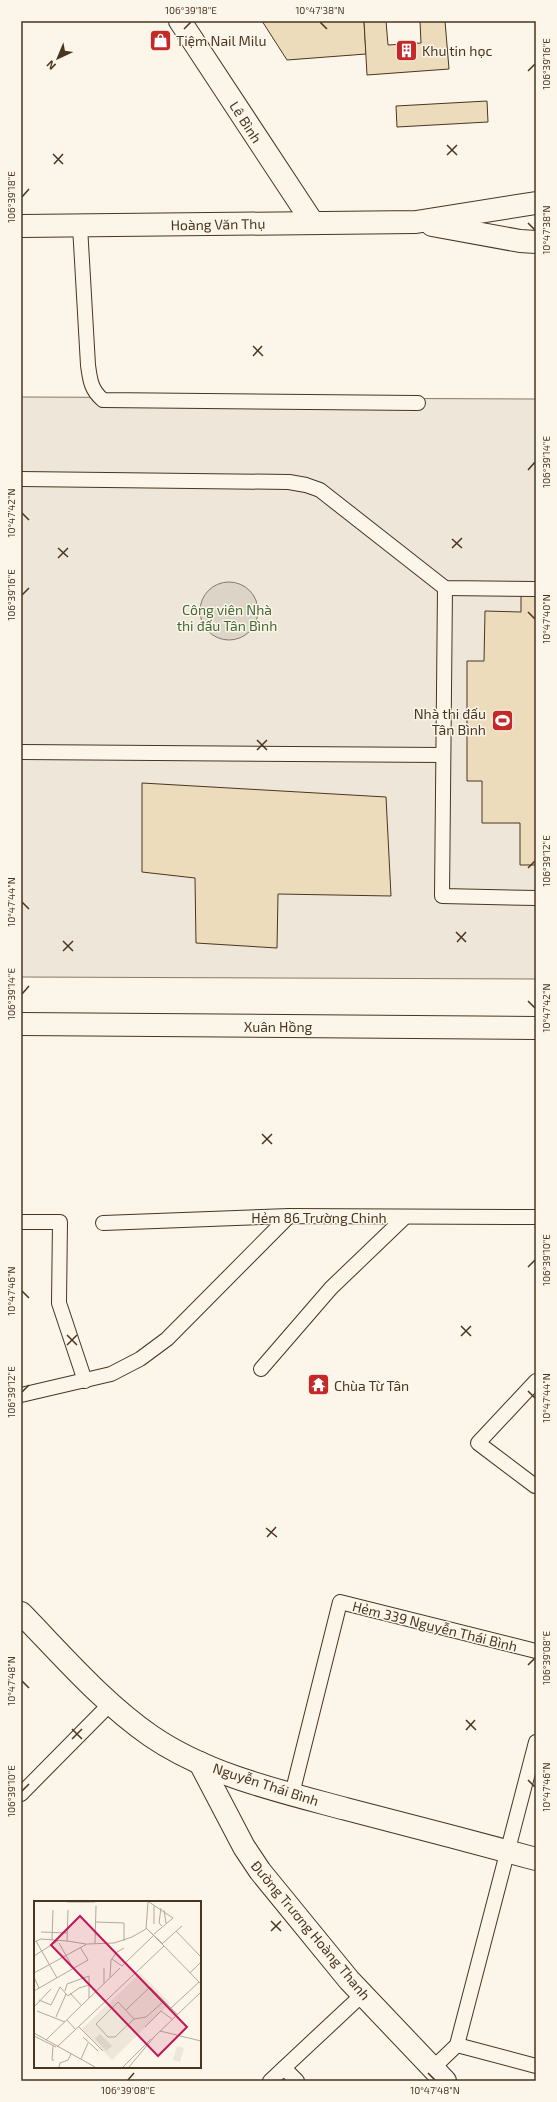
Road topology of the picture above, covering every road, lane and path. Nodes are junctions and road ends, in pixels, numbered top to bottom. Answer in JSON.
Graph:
{"nodes":[{"id":1,"x":180,"y":21,"type":"edge"},
{"id":2,"x":536,"y":203,"type":"edge"},
{"id":3,"x":416,"y":222,"type":"junction"},
{"id":4,"x":313,"y":223,"type":"junction"},
{"id":5,"x":21,"y":226,"type":"edge"},
{"id":6,"x":80,"y":226,"type":"junction"},
{"id":7,"x":536,"y":242,"type":"edge"},
{"id":8,"x":418,"y":403,"type":"dead end"},
{"id":9,"x":21,"y":479,"type":"edge"},
{"id":10,"x":445,"y":588,"type":"junction"},
{"id":11,"x":536,"y":589,"type":"edge"},
{"id":12,"x":21,"y":752,"type":"edge"},
{"id":13,"x":443,"y":755,"type":"junction"},
{"id":14,"x":536,"y":898,"type":"edge"},
{"id":15,"x":21,"y":1024,"type":"edge"},
{"id":16,"x":536,"y":1028,"type":"edge"},
{"id":17,"x":289,"y":1216,"type":"junction"},
{"id":18,"x":405,"y":1217,"type":"junction"},
{"id":19,"x":536,"y":1218,"type":"edge"},
{"id":20,"x":21,"y":1222,"type":"edge"},
{"id":21,"x":103,"y":1223,"type":"dead end"},
{"id":22,"x":261,"y":1370,"type":"dead end"},
{"id":23,"x":85,"y":1381,"type":"junction"},
{"id":24,"x":536,"y":1381,"type":"edge"},
{"id":25,"x":21,"y":1395,"type":"edge"},
{"id":26,"x":536,"y":1485,"type":"edge"},
{"id":27,"x":21,"y":1613,"type":"edge"},
{"id":28,"x":536,"y":1651,"type":"edge"},
{"id":29,"x":110,"y":1704,"type":"junction"},
{"id":30,"x":536,"y":1742,"type":"edge"},
{"id":31,"x":200,"y":1763,"type":"junction"},
{"id":32,"x":21,"y":1794,"type":"edge"},
{"id":33,"x":292,"y":1794,"type":"junction"},
{"id":34,"x":508,"y":1851,"type":"junction"},
{"id":35,"x":536,"y":1859,"type":"edge"},
{"id":36,"x":363,"y":1994,"type":"junction"},
{"id":37,"x":457,"y":2045,"type":"junction"},
{"id":38,"x":536,"y":2066,"type":"edge"},
{"id":39,"x":284,"y":2068,"type":"junction"},
{"id":40,"x":439,"y":2075,"type":"edge"},
{"id":41,"x":270,"y":2081,"type":"edge"},
{"id":42,"x":297,"y":2081,"type":"edge"}],
"edges":[{"from":1,"to":4,"type":"street","name":"Lê Bình"},
{"from":2,"to":3,"type":"street","name":"Hoàng Văn Thụ"},
{"from":3,"to":4,"type":"street","name":"Hoàng Văn Thụ"},
{"from":3,"to":7,"type":"street","name":"Hoàng Văn Thụ"},
{"from":4,"to":6,"type":"street","name":"Hoàng Văn Thụ"},
{"from":5,"to":6,"type":"street","name":"Hoàng Văn Thụ"},
{"from":6,"to":8,"type":"lane"},
{"from":9,"to":10,"type":"lane"},
{"from":10,"to":11,"type":"lane"},
{"from":10,"to":13,"type":"lane"},
{"from":12,"to":13,"type":"lane"},
{"from":13,"to":14,"type":"lane"},
{"from":15,"to":16,"type":"street","name":"Xuân Hồng"},
{"from":17,"to":18,"type":"lane","name":"Hẻm 86 Trường Chinh"},
{"from":17,"to":21,"type":"lane","name":"Hẻm 86 Trường Chinh"},
{"from":17,"to":23,"type":"lane"},
{"from":18,"to":19,"type":"lane","name":"Hẻm 86 Trường Chinh"},
{"from":18,"to":22,"type":"lane"},
{"from":20,"to":23,"type":"lane"},
{"from":23,"to":25,"type":"lane"},
{"from":24,"to":26,"type":"lane"},
{"from":27,"to":29,"type":"street","name":"Nguyễn Thái Bình"},
{"from":28,"to":33,"type":"lane","name":"Hẻm 339 Nguyễn Thái Bình"},
{"from":29,"to":31,"type":"street","name":"Nguyễn Thái Bình"},
{"from":29,"to":32,"type":"lane"},
{"from":30,"to":34,"type":"lane"},
{"from":31,"to":33,"type":"street","name":"Nguyễn Thái Bình"},
{"from":31,"to":36,"type":"street","name":"Đường Trương Hoàng Thanh"},
{"from":33,"to":34,"type":"street","name":"Nguyễn Thái Bình"},
{"from":34,"to":35,"type":"street","name":"Nguyễn Thái Bình"},
{"from":34,"to":37,"type":"lane"},
{"from":36,"to":39,"type":"lane"},
{"from":36,"to":40,"type":"street","name":"Đường Trương Hoàng Thanh"},
{"from":37,"to":38,"type":"lane"},
{"from":37,"to":40,"type":"lane"},
{"from":39,"to":41,"type":"lane"},
{"from":39,"to":42,"type":"lane"}]}
